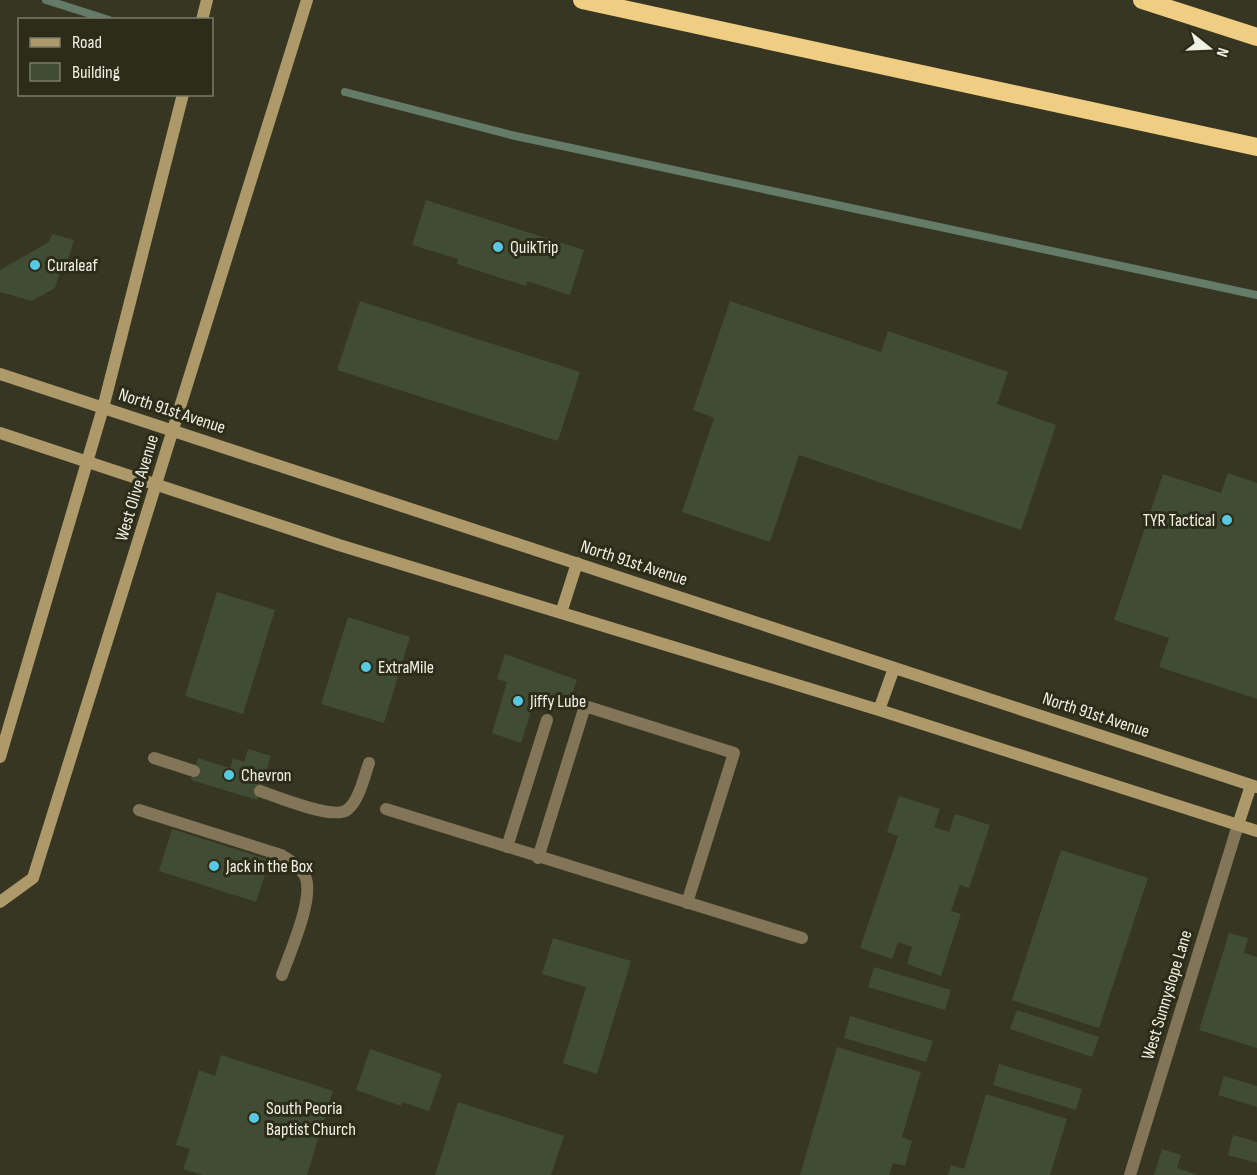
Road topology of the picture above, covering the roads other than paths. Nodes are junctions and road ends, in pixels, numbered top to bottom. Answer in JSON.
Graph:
{"nodes":[{"id":1,"x":207,"y":0,"type":"edge"},
{"id":2,"x":307,"y":0,"type":"edge"},
{"id":3,"x":582,"y":0,"type":"edge"},
{"id":4,"x":1142,"y":0,"type":"edge"},
{"id":5,"x":202,"y":18,"type":"edge"},
{"id":6,"x":1257,"y":36,"type":"edge"},
{"id":7,"x":182,"y":96,"type":"edge"},
{"id":8,"x":1257,"y":147,"type":"edge"},
{"id":9,"x":0,"y":374,"type":"edge"},
{"id":10,"x":103,"y":408,"type":"junction"},
{"id":11,"x":174,"y":430,"type":"junction"},
{"id":12,"x":0,"y":433,"type":"edge"},
{"id":13,"x":87,"y":463,"type":"junction"},
{"id":14,"x":156,"y":486,"type":"junction"},
{"id":15,"x":578,"y":563,"type":"junction"},
{"id":16,"x":561,"y":613,"type":"junction"},
{"id":17,"x":894,"y":668,"type":"junction"},
{"id":18,"x":879,"y":710,"type":"junction"},
{"id":19,"x":547,"y":720,"type":"dead end"},
{"id":20,"x":0,"y":757,"type":"edge"},
{"id":21,"x":154,"y":758,"type":"dead end"},
{"id":22,"x":369,"y":763,"type":"dead end"},
{"id":23,"x":194,"y":771,"type":"dead end"},
{"id":24,"x":1254,"y":786,"type":"edge"},
{"id":25,"x":260,"y":792,"type":"dead end"},
{"id":26,"x":386,"y":809,"type":"dead end"},
{"id":27,"x":138,"y":810,"type":"dead end"},
{"id":28,"x":1238,"y":825,"type":"junction"},
{"id":29,"x":1257,"y":831,"type":"edge"},
{"id":30,"x":507,"y":847,"type":"junction"},
{"id":31,"x":538,"y":858,"type":"junction"},
{"id":32,"x":0,"y":902,"type":"edge"},
{"id":33,"x":687,"y":903,"type":"junction"},
{"id":34,"x":802,"y":938,"type":"dead end"},
{"id":35,"x":282,"y":975,"type":"dead end"},
{"id":36,"x":1130,"y":1175,"type":"edge"}],
"edges":[{"from":1,"to":5,"type":"main road"},
{"from":2,"to":11,"type":"main road","name":"West Olive Avenue"},
{"from":3,"to":8,"type":"highway"},
{"from":4,"to":6,"type":"highway"},
{"from":7,"to":10,"type":"main road"},
{"from":9,"to":10,"type":"main road","name":"North 91st Avenue"},
{"from":10,"to":11,"type":"main road","name":"North 91st Avenue"},
{"from":10,"to":13,"type":"main road"},
{"from":11,"to":14,"type":"main road","name":"West Olive Avenue"},
{"from":11,"to":15,"type":"main road","name":"North 91st Avenue"},
{"from":12,"to":13,"type":"main road"},
{"from":13,"to":14,"type":"main road"},
{"from":13,"to":20,"type":"main road"},
{"from":14,"to":16,"type":"main road"},
{"from":14,"to":32,"type":"main road","name":"West Olive Avenue"},
{"from":15,"to":16,"type":"main road"},
{"from":15,"to":17,"type":"main road","name":"North 91st Avenue"},
{"from":16,"to":18,"type":"main road"},
{"from":17,"to":18,"type":"main road"},
{"from":17,"to":24,"type":"main road","name":"North 91st Avenue"},
{"from":18,"to":28,"type":"main road"},
{"from":19,"to":30,"type":"street"},
{"from":21,"to":23,"type":"street"},
{"from":22,"to":25,"type":"street"},
{"from":24,"to":28,"type":"main road"},
{"from":26,"to":30,"type":"street"},
{"from":27,"to":35,"type":"street"},
{"from":28,"to":29,"type":"main road"},
{"from":28,"to":36,"type":"street","name":"West Sunnyslope Lane"},
{"from":30,"to":31,"type":"street"},
{"from":31,"to":33,"type":"street"},
{"from":31,"to":33,"type":"street"},
{"from":33,"to":34,"type":"street"}]}
